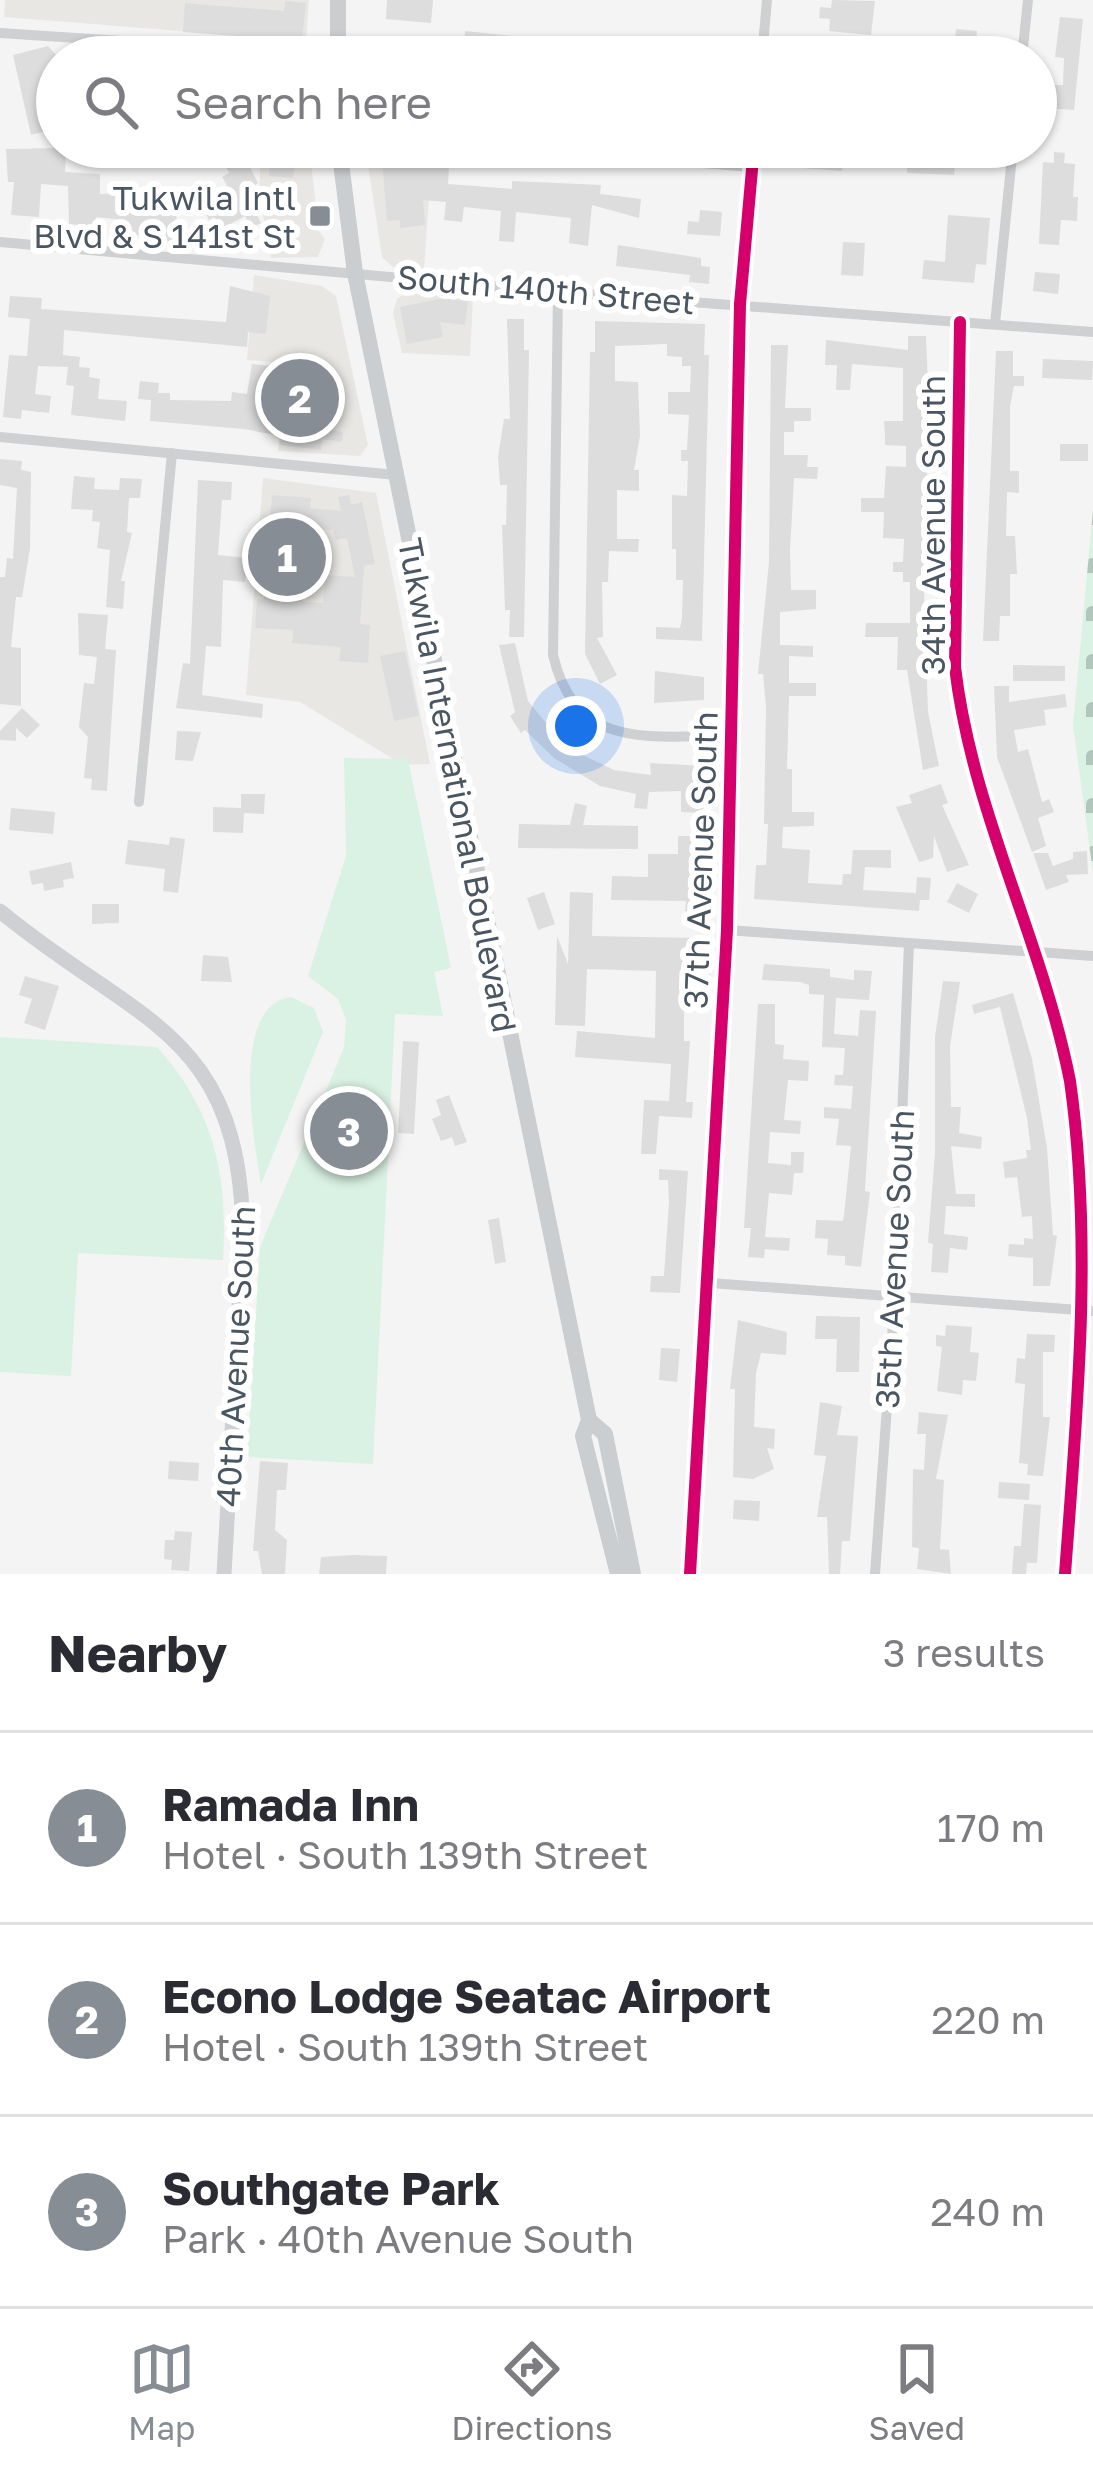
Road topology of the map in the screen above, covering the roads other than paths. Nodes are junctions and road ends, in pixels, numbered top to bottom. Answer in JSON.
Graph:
{"nodes":[{"id":1,"x":338,"y":0,"type":"edge"},
{"id":2,"x":766,"y":0,"type":"edge"},
{"id":3,"x":1028,"y":0,"type":"edge"},
{"id":4,"x":0,"y":33,"type":"edge"},
{"id":5,"x":44,"y":36,"type":"edge"},
{"id":6,"x":338,"y":36,"type":"edge"},
{"id":7,"x":763,"y":36,"type":"edge"},
{"id":8,"x":1024,"y":36,"type":"edge"},
{"id":9,"x":342,"y":168,"type":"edge"},
{"id":10,"x":752,"y":168,"type":"edge"},
{"id":11,"x":1011,"y":168,"type":"edge"},
{"id":12,"x":0,"y":242,"type":"edge"},
{"id":13,"x":355,"y":273,"type":"junction"},
{"id":14,"x":558,"y":292,"type":"junction"},
{"id":15,"x":740,"y":304,"type":"junction"},
{"id":16,"x":960,"y":322,"type":"junction"},
{"id":17,"x":995,"y":324,"type":"junction"},
{"id":18,"x":1093,"y":332,"type":"edge"},
{"id":19,"x":0,"y":437,"type":"edge"},
{"id":20,"x":172,"y":453,"type":"junction"},
{"id":21,"x":396,"y":475,"type":"junction"},
{"id":22,"x":732,"y":736,"type":"junction"},
{"id":23,"x":139,"y":802,"type":"dead end"},
{"id":24,"x":0,"y":910,"type":"edge"},
{"id":25,"x":727,"y":930,"type":"junction"},
{"id":26,"x":908,"y":943,"type":"junction"},
{"id":27,"x":1033,"y":951,"type":"junction"},
{"id":28,"x":1093,"y":956,"type":"edge"},
{"id":29,"x":1076,"y":1114,"type":"junction"},
{"id":30,"x":1093,"y":1116,"type":"edge"},
{"id":31,"x":710,"y":1283,"type":"junction"},
{"id":32,"x":895,"y":1295,"type":"junction"},
{"id":33,"x":1089,"y":1311,"type":"edge"},
{"id":34,"x":589,"y":1420,"type":"junction"},
{"id":35,"x":224,"y":1574,"type":"edge"},
{"id":36,"x":618,"y":1574,"type":"edge"},
{"id":37,"x":634,"y":1574,"type":"edge"},
{"id":38,"x":690,"y":1574,"type":"edge"},
{"id":39,"x":875,"y":1574,"type":"edge"},
{"id":40,"x":1065,"y":1574,"type":"edge"}],
"edges":[{"from":1,"to":6,"type":"main road"},
{"from":2,"to":7,"type":"street"},
{"from":3,"to":8,"type":"street"},
{"from":4,"to":5,"type":"street"},
{"from":9,"to":13,"type":"main road","name":"Tukwila International Boulevard"},
{"from":10,"to":15,"type":"street","name":"37th Avenue South"},
{"from":11,"to":17,"type":"street"},
{"from":12,"to":13,"type":"street","name":"South 140th Street"},
{"from":13,"to":14,"type":"street","name":"South 140th Street"},
{"from":13,"to":21,"type":"main road","name":"Tukwila International Boulevard"},
{"from":14,"to":15,"type":"street","name":"South 140th Street"},
{"from":14,"to":22,"type":"street"},
{"from":15,"to":16,"type":"street","name":"South 140th Street"},
{"from":15,"to":22,"type":"street","name":"37th Avenue South"},
{"from":16,"to":17,"type":"street","name":"South 140th Street"},
{"from":16,"to":27,"type":"street","name":"34th Avenue South"},
{"from":17,"to":18,"type":"street","name":"South 140th Street"},
{"from":19,"to":20,"type":"street"},
{"from":20,"to":21,"type":"street"},
{"from":20,"to":23,"type":"street"},
{"from":21,"to":34,"type":"main road","name":"Tukwila International Boulevard"},
{"from":22,"to":25,"type":"street","name":"37th Avenue South"},
{"from":24,"to":35,"type":"street","name":"40th Avenue South"},
{"from":25,"to":26,"type":"street"},
{"from":25,"to":31,"type":"street","name":"37th Avenue South"},
{"from":26,"to":27,"type":"street"},
{"from":26,"to":32,"type":"street","name":"35th Avenue South"},
{"from":27,"to":28,"type":"street"},
{"from":27,"to":29,"type":"street","name":"34th Avenue South"},
{"from":29,"to":30,"type":"street"},
{"from":29,"to":33,"type":"street","name":"34th Avenue South"},
{"from":31,"to":32,"type":"street"},
{"from":31,"to":38,"type":"street","name":"37th Avenue South"},
{"from":32,"to":33,"type":"street"},
{"from":32,"to":39,"type":"street","name":"35th Avenue South"},
{"from":33,"to":40,"type":"street","name":"34th Avenue South"},
{"from":34,"to":36,"type":"main road","name":"Tukwila International Boulevard"},
{"from":34,"to":37,"type":"main road","name":"Tukwila International Boulevard"}]}
